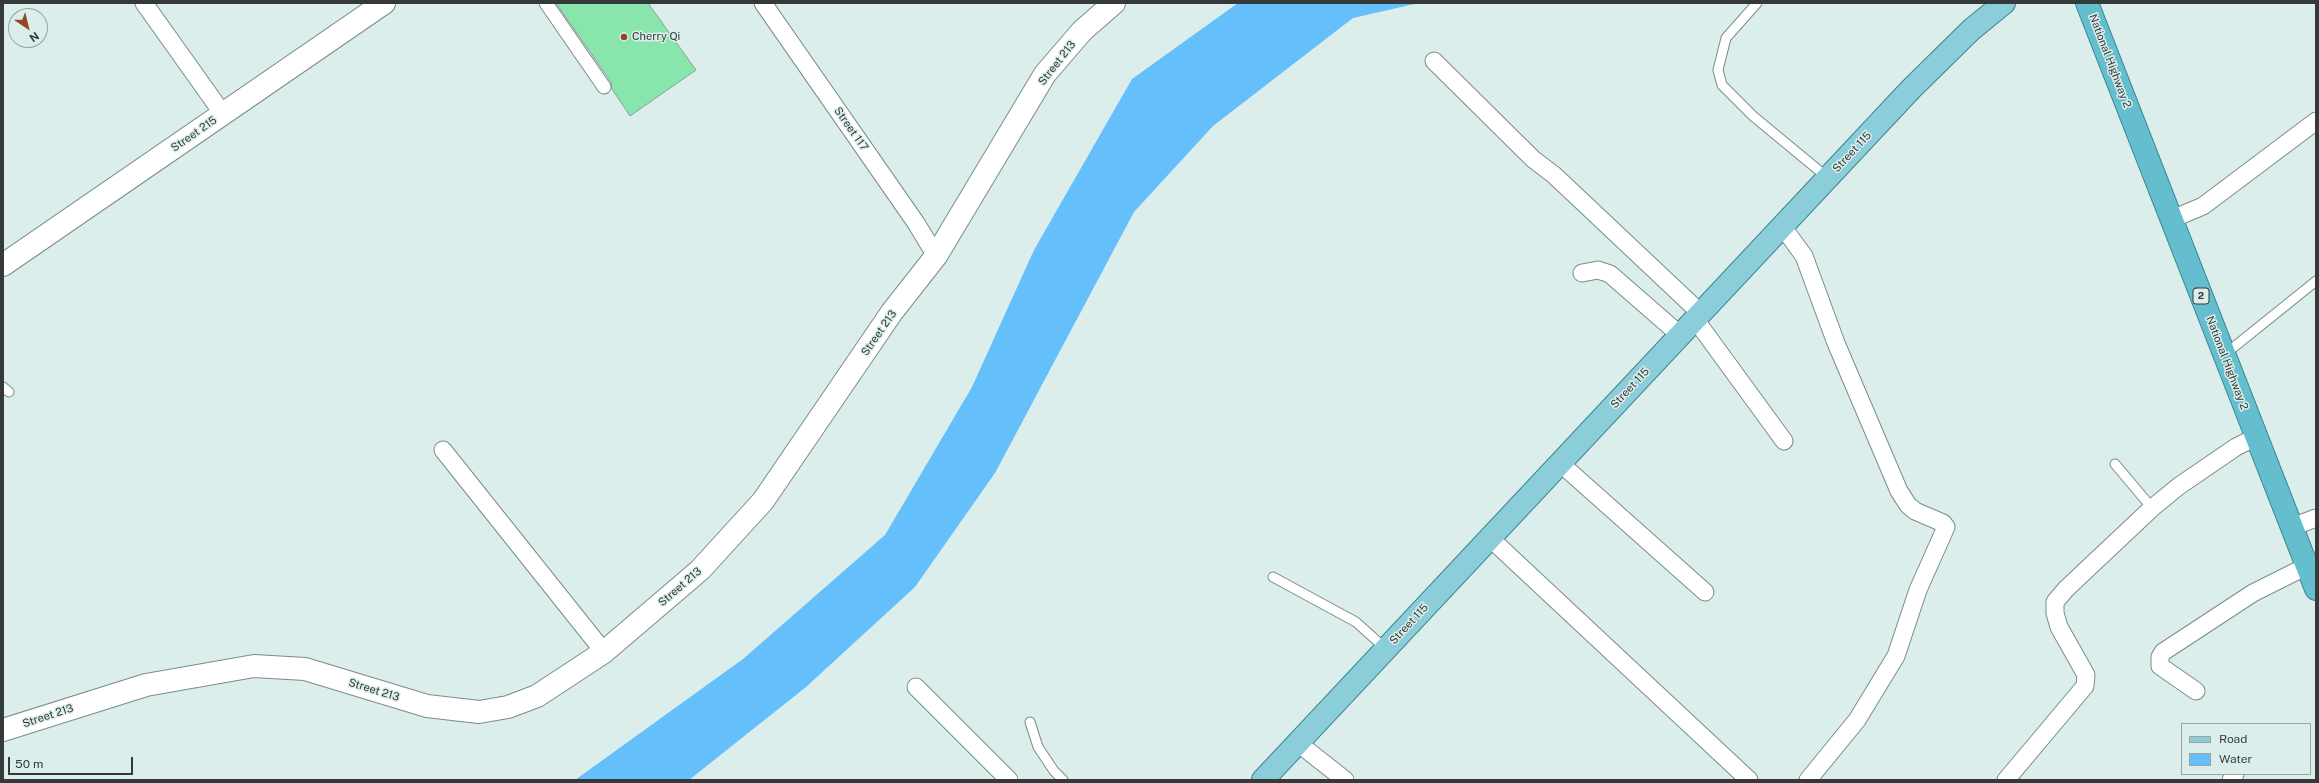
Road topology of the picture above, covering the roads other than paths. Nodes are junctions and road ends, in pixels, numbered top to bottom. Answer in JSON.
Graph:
{"nodes":[{"id":1,"x":144,"y":3,"type":"edge"},
{"id":2,"x":384,"y":3,"type":"edge"},
{"id":3,"x":546,"y":3,"type":"edge"},
{"id":4,"x":764,"y":3,"type":"edge"},
{"id":5,"x":1114,"y":3,"type":"edge"},
{"id":6,"x":1757,"y":3,"type":"edge"},
{"id":7,"x":2004,"y":3,"type":"edge"},
{"id":8,"x":2087,"y":3,"type":"edge"},
{"id":9,"x":1434,"y":61,"type":"dead end"},
{"id":10,"x":604,"y":87,"type":"dead end"},
{"id":11,"x":223,"y":114,"type":"junction"},
{"id":12,"x":2316,"y":121,"type":"edge"},
{"id":13,"x":1828,"y":178,"type":"junction"},
{"id":14,"x":2172,"y":219,"type":"junction"},
{"id":15,"x":1782,"y":226,"type":"junction"},
{"id":16,"x":936,"y":256,"type":"junction"},
{"id":17,"x":3,"y":265,"type":"edge"},
{"id":18,"x":1582,"y":273,"type":"dead end"},
{"id":19,"x":2316,"y":281,"type":"edge"},
{"id":20,"x":1699,"y":315,"type":"junction"},
{"id":21,"x":1680,"y":335,"type":"junction"},
{"id":22,"x":2224,"y":355,"type":"junction"},
{"id":23,"x":2256,"y":437,"type":"junction"},
{"id":24,"x":1784,"y":441,"type":"dead end"},
{"id":25,"x":443,"y":450,"type":"dead end"},
{"id":26,"x":1560,"y":463,"type":"junction"},
{"id":27,"x":2115,"y":464,"type":"dead end"},
{"id":28,"x":2152,"y":508,"type":"junction"},
{"id":29,"x":2316,"y":518,"type":"edge"},
{"id":30,"x":2292,"y":528,"type":"junction"},
{"id":31,"x":1490,"y":538,"type":"junction"},
{"id":32,"x":2307,"y":566,"type":"junction"},
{"id":33,"x":1273,"y":577,"type":"dead end"},
{"id":34,"x":2316,"y":589,"type":"edge"},
{"id":35,"x":1705,"y":592,"type":"dead end"},
{"id":36,"x":1386,"y":649,"type":"junction"},
{"id":37,"x":604,"y":652,"type":"junction"},
{"id":38,"x":916,"y":687,"type":"dead end"},
{"id":39,"x":2196,"y":691,"type":"dead end"},
{"id":40,"x":1030,"y":722,"type":"dead end"},
{"id":41,"x":3,"y":730,"type":"edge"},
{"id":42,"x":1298,"y":743,"type":"junction"},
{"id":43,"x":1009,"y":780,"type":"edge"},
{"id":44,"x":1063,"y":780,"type":"edge"},
{"id":45,"x":1263,"y":780,"type":"edge"},
{"id":46,"x":1345,"y":780,"type":"edge"},
{"id":47,"x":1749,"y":780,"type":"edge"},
{"id":48,"x":1808,"y":780,"type":"edge"},
{"id":49,"x":2006,"y":780,"type":"edge"}],
"edges":[{"from":1,"to":11,"type":"street"},
{"from":2,"to":11,"type":"street","name":"Street 215"},
{"from":3,"to":10,"type":"street"},
{"from":4,"to":16,"type":"street","name":"Street 117"},
{"from":5,"to":16,"type":"street","name":"Street 213"},
{"from":6,"to":13,"type":"lane"},
{"from":7,"to":13,"type":"main road","name":"Street 115"},
{"from":8,"to":14,"type":"highway","name":"National Highway 2","number":"2"},
{"from":9,"to":20,"type":"street"},
{"from":11,"to":17,"type":"street","name":"Street 215"},
{"from":12,"to":14,"type":"street"},
{"from":13,"to":15,"type":"main road","name":"Street 115"},
{"from":14,"to":22,"type":"highway","name":"National Highway 2","number":"2"},
{"from":15,"to":20,"type":"main road","name":"Street 115"},
{"from":15,"to":48,"type":"street"},
{"from":16,"to":37,"type":"street","name":"Street 213"},
{"from":18,"to":21,"type":"street"},
{"from":19,"to":22,"type":"lane"},
{"from":20,"to":21,"type":"main road","name":"Street 115"},
{"from":20,"to":24,"type":"street"},
{"from":21,"to":26,"type":"main road","name":"Street 115"},
{"from":22,"to":23,"type":"highway","name":"National Highway 2","number":"2"},
{"from":23,"to":28,"type":"street"},
{"from":23,"to":30,"type":"highway","name":"National Highway 2","number":"2"},
{"from":25,"to":37,"type":"street"},
{"from":26,"to":31,"type":"main road","name":"Street 115"},
{"from":26,"to":35,"type":"street"},
{"from":27,"to":28,"type":"lane"},
{"from":28,"to":49,"type":"street"},
{"from":29,"to":30,"type":"street"},
{"from":30,"to":32,"type":"highway","name":"National Highway 2","number":"2"},
{"from":31,"to":36,"type":"main road","name":"Street 115"},
{"from":31,"to":47,"type":"street"},
{"from":32,"to":34,"type":"highway","name":"National Highway 2","number":"2"},
{"from":32,"to":39,"type":"street"},
{"from":33,"to":36,"type":"lane"},
{"from":36,"to":42,"type":"main road","name":"Street 115"},
{"from":37,"to":41,"type":"street","name":"Street 213"},
{"from":38,"to":43,"type":"street"},
{"from":40,"to":44,"type":"lane"},
{"from":42,"to":45,"type":"main road","name":"Street 115"},
{"from":42,"to":46,"type":"street"}]}
